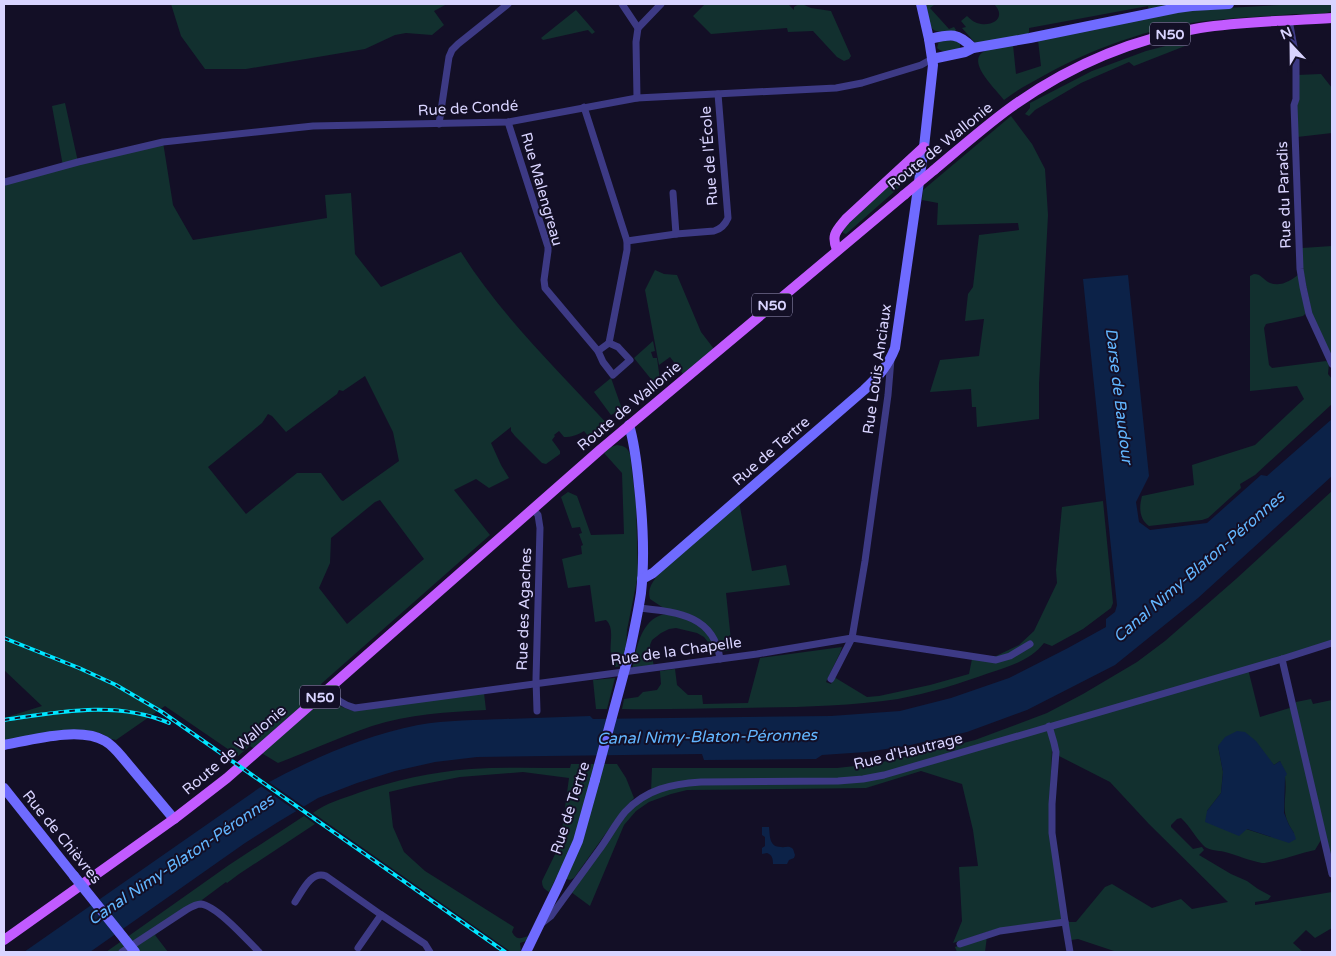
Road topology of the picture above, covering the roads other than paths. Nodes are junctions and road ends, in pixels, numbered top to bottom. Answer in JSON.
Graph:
{"nodes":[{"id":1,"x":506,"y":4,"type":"edge"},
{"id":2,"x":622,"y":4,"type":"edge"},
{"id":3,"x":661,"y":4,"type":"edge"},
{"id":4,"x":921,"y":4,"type":"edge"},
{"id":5,"x":1229,"y":4,"type":"edge"},
{"id":6,"x":1332,"y":18,"type":"edge"},
{"id":7,"x":1289,"y":20,"type":"junction"},
{"id":8,"x":638,"y":28,"type":"junction"},
{"id":9,"x":930,"y":39,"type":"junction"},
{"id":10,"x":973,"y":48,"type":"junction"},
{"id":11,"x":932,"y":59,"type":"junction"},
{"id":12,"x":718,"y":94,"type":"junction"},
{"id":13,"x":637,"y":98,"type":"junction"},
{"id":14,"x":584,"y":107,"type":"junction"},
{"id":15,"x":508,"y":122,"type":"junction"},
{"id":16,"x":439,"y":124,"type":"junction"},
{"id":17,"x":924,"y":147,"type":"junction"},
{"id":18,"x":5,"y":182,"type":"edge"},
{"id":19,"x":673,"y":193,"type":"dead end"},
{"id":20,"x":676,"y":234,"type":"junction"},
{"id":21,"x":626,"y":241,"type":"junction"},
{"id":22,"x":837,"y":250,"type":"junction"},
{"id":23,"x":608,"y":343,"type":"junction"},
{"id":24,"x":598,"y":351,"type":"junction"},
{"id":25,"x":891,"y":359,"type":"junction"},
{"id":26,"x":1332,"y":364,"type":"edge"},
{"id":27,"x":629,"y":425,"type":"junction"},
{"id":28,"x":533,"y":509,"type":"junction"},
{"id":29,"x":642,"y":579,"type":"junction"},
{"id":30,"x":639,"y":608,"type":"junction"},
{"id":31,"x":852,"y":638,"type":"junction"},
{"id":32,"x":1332,"y":643,"type":"edge"},
{"id":33,"x":1030,"y":644,"type":"dead end"},
{"id":34,"x":720,"y":659,"type":"junction"},
{"id":35,"x":1282,"y":659,"type":"junction"},
{"id":36,"x":831,"y":679,"type":"dead end"},
{"id":37,"x":536,"y":684,"type":"junction"},
{"id":38,"x":328,"y":690,"type":"junction"},
{"id":39,"x":537,"y":711,"type":"dead end"},
{"id":40,"x":1049,"y":726,"type":"junction"},
{"id":41,"x":4,"y":745,"type":"edge"},
{"id":42,"x":4,"y":788,"type":"edge"},
{"id":43,"x":174,"y":819,"type":"junction"},
{"id":44,"x":1332,"y":874,"type":"edge"},
{"id":45,"x":574,"y":882,"type":"junction"},
{"id":46,"x":558,"y":886,"type":"junction"},
{"id":47,"x":567,"y":893,"type":"junction"},
{"id":48,"x":295,"y":902,"type":"dead end"},
{"id":49,"x":381,"y":915,"type":"junction"},
{"id":50,"x":1065,"y":922,"type":"junction"},
{"id":51,"x":540,"y":925,"type":"junction"},
{"id":52,"x":4,"y":940,"type":"edge"},
{"id":53,"x":960,"y":944,"type":"dead end"},
{"id":54,"x":358,"y":948,"type":"dead end"},
{"id":55,"x":122,"y":952,"type":"edge"},
{"id":56,"x":135,"y":952,"type":"edge"},
{"id":57,"x":259,"y":952,"type":"edge"},
{"id":58,"x":430,"y":952,"type":"edge"},
{"id":59,"x":526,"y":952,"type":"edge"},
{"id":60,"x":1070,"y":952,"type":"edge"}],
"edges":[{"from":1,"to":16,"type":"street"},
{"from":2,"to":8,"type":"street"},
{"from":3,"to":8,"type":"street"},
{"from":4,"to":9,"type":"street","name":"Rue Louis Anciaux"},
{"from":5,"to":10,"type":"street"},
{"from":6,"to":7,"type":"main road","name":"Route de Wallonie","number":"N50"},
{"from":7,"to":22,"type":"main road","name":"Route de Wallonie","number":"N50","bridge":true},
{"from":7,"to":26,"type":"street","name":"Rue du Paradis"},
{"from":8,"to":13,"type":"street"},
{"from":9,"to":10,"type":"street"},
{"from":9,"to":11,"type":"street","name":"Rue Louis Anciaux"},
{"from":10,"to":11,"type":"street"},
{"from":11,"to":12,"type":"street","name":"Rue de Condé"},
{"from":11,"to":17,"type":"street","name":"Rue Louis Anciaux"},
{"from":12,"to":13,"type":"street","name":"Rue de Condé"},
{"from":12,"to":20,"type":"street","name":"Rue de l'École"},
{"from":13,"to":14,"type":"street","name":"Rue de Condé"},
{"from":14,"to":15,"type":"street","name":"Rue de Condé"},
{"from":14,"to":21,"type":"street"},
{"from":15,"to":16,"type":"street","name":"Rue de Condé"},
{"from":15,"to":24,"type":"street","name":"Rue Malengreau"},
{"from":16,"to":18,"type":"street","name":"Rue de Condé"},
{"from":17,"to":22,"type":"main road"},
{"from":17,"to":25,"type":"street","name":"Rue Louis Anciaux"},
{"from":19,"to":20,"type":"street"},
{"from":20,"to":21,"type":"street","name":"Rue de l'École"},
{"from":21,"to":23,"type":"street"},
{"from":22,"to":27,"type":"main road","name":"Route de Wallonie","number":"N50"},
{"from":23,"to":24,"type":"street"},
{"from":23,"to":24,"type":"street","name":"Rue Malengreau"},
{"from":25,"to":29,"type":"street","name":"Rue de Tertre"},
{"from":25,"to":31,"type":"street","name":"Rue Louis Anciaux"},
{"from":27,"to":28,"type":"main road","name":"Route de Wallonie","number":"N50"},
{"from":27,"to":29,"type":"street","name":"Rue de Tertre"},
{"from":28,"to":37,"type":"street","name":"Rue des Agaches"},
{"from":28,"to":38,"type":"main road","name":"Route de Wallonie","number":"N50"},
{"from":29,"to":30,"type":"street","name":"Rue de Tertre"},
{"from":30,"to":34,"type":"street"},
{"from":30,"to":46,"type":"street","name":"Rue de Tertre","bridge":true},
{"from":31,"to":33,"type":"street","name":"Rue de la Chapelle"},
{"from":31,"to":34,"type":"street","name":"Rue de la Chapelle"},
{"from":31,"to":36,"type":"street","name":"Rue Louis Anciaux"},
{"from":32,"to":35,"type":"street","name":"Rue d'Hautrage"},
{"from":34,"to":37,"type":"street","name":"Rue de la Chapelle"},
{"from":35,"to":40,"type":"street","name":"Rue d'Hautrage"},
{"from":35,"to":44,"type":"street"},
{"from":37,"to":38,"type":"street","name":"Rue de la Chapelle"},
{"from":37,"to":39,"type":"street","name":"Rue des Agaches"},
{"from":38,"to":43,"type":"main road","name":"Route de Wallonie","number":"N50"},
{"from":40,"to":45,"type":"street","name":"Rue d'Hautrage"},
{"from":40,"to":50,"type":"street"},
{"from":41,"to":43,"type":"street"},
{"from":42,"to":56,"type":"street","name":"Rue de Chièvres","bridge":true},
{"from":43,"to":52,"type":"main road","name":"Route de Wallonie","number":"N50"},
{"from":45,"to":46,"type":"street"},
{"from":45,"to":47,"type":"street","name":"Rue d'Hautrage"},
{"from":46,"to":47,"type":"street"},
{"from":46,"to":51,"type":"street","name":"Rue de Tertre"},
{"from":47,"to":51,"type":"street","name":"Rue d'Hautrage"},
{"from":48,"to":49,"type":"street"},
{"from":49,"to":54,"type":"street"},
{"from":49,"to":58,"type":"street"},
{"from":50,"to":53,"type":"street"},
{"from":50,"to":60,"type":"street"},
{"from":51,"to":59,"type":"street","name":"Rue de Tertre"},
{"from":55,"to":57,"type":"street"}]}
